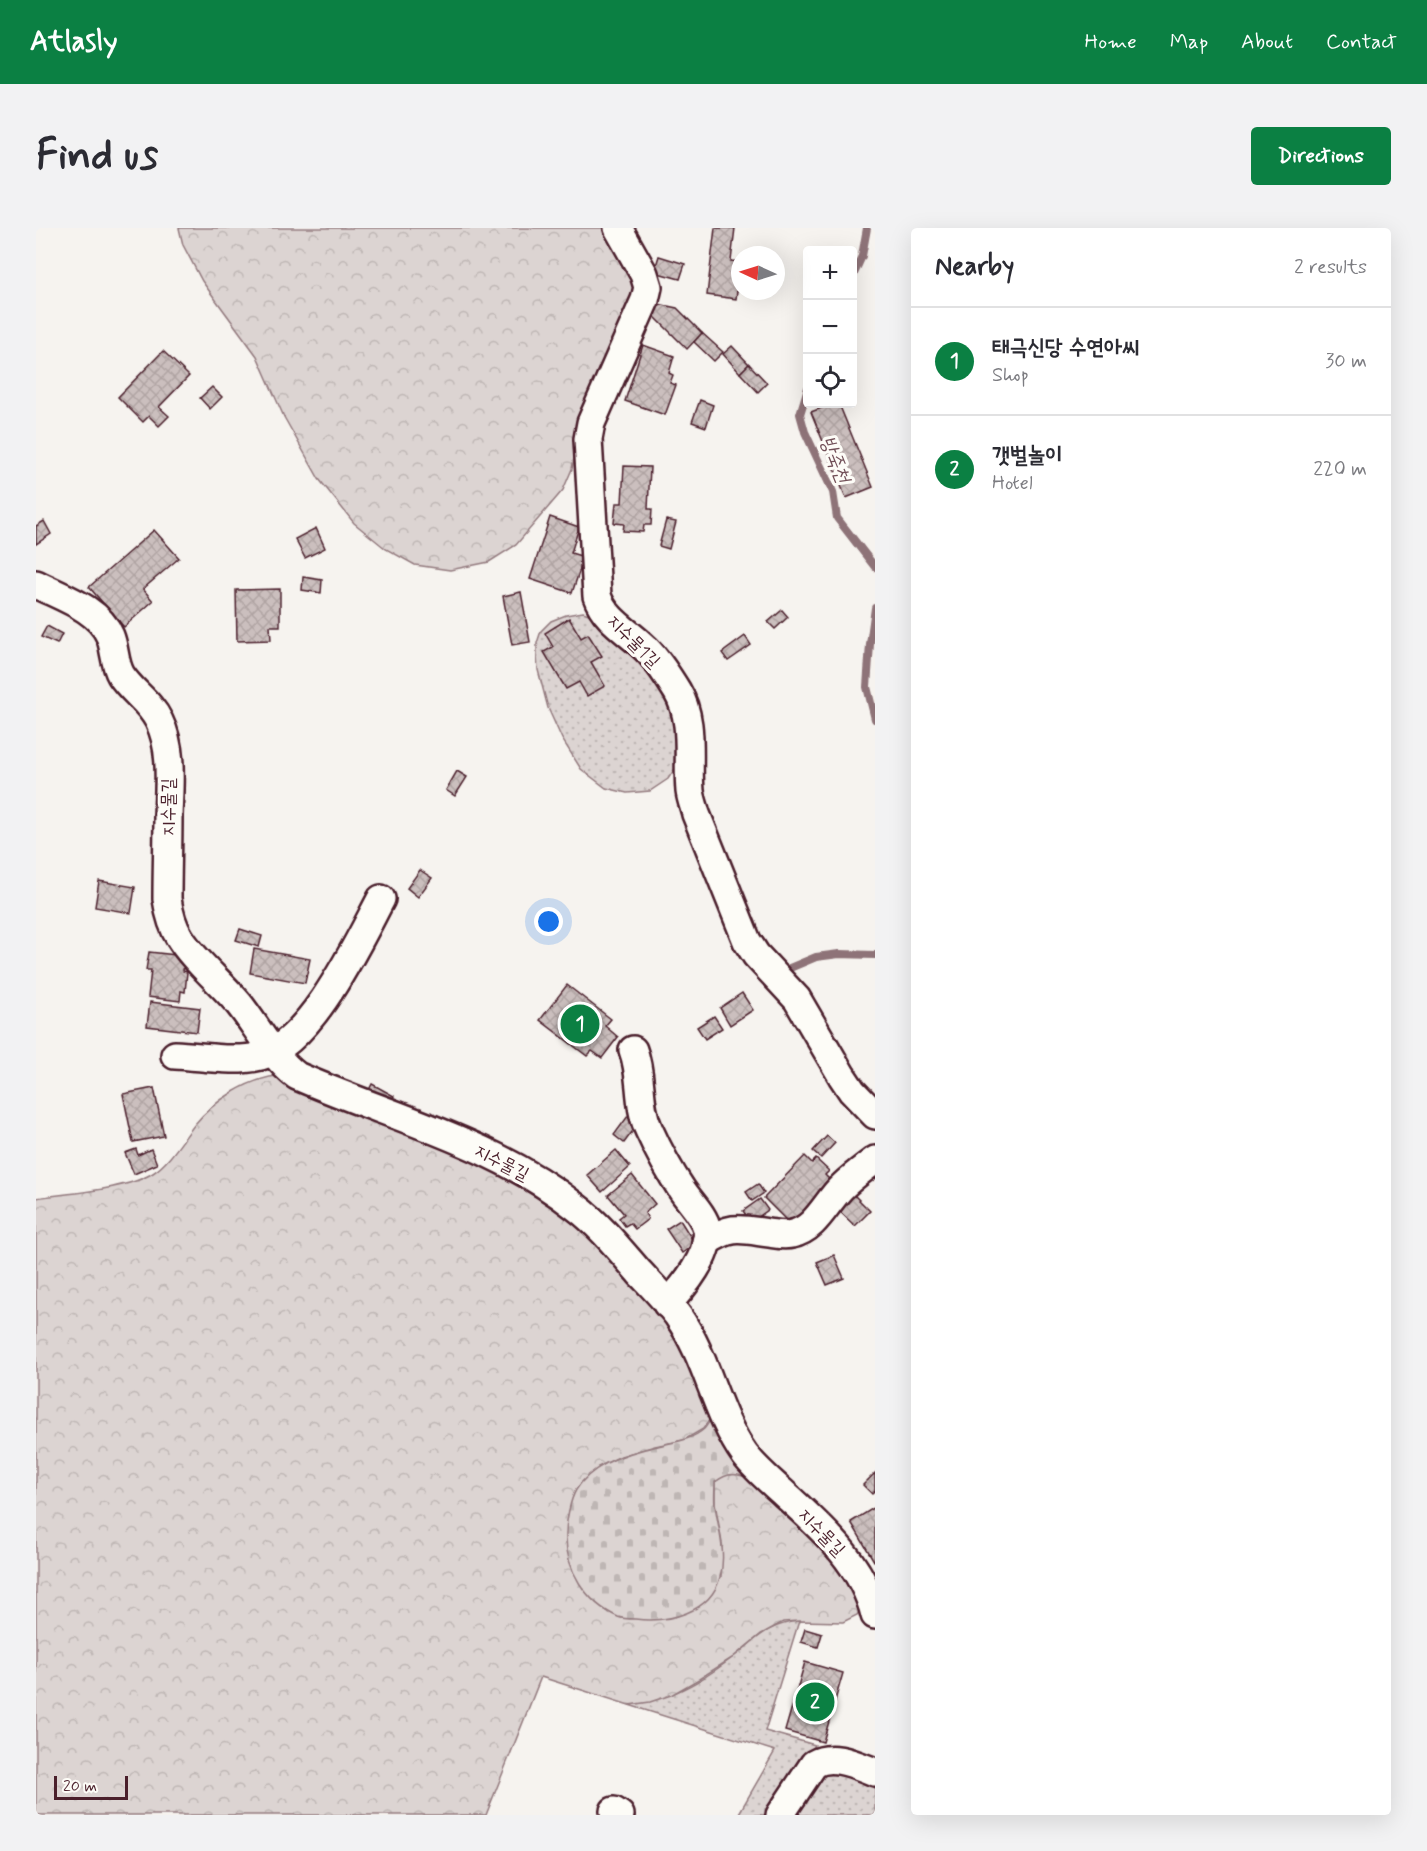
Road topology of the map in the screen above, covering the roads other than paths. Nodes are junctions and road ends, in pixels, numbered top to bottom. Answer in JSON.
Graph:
{"nodes":[{"id":1,"x":620,"y":230,"type":"edge"},
{"id":2,"x":36,"y":584,"type":"edge"},
{"id":3,"x":381,"y":899,"type":"dead end"},
{"id":4,"x":633,"y":1050,"type":"dead end"},
{"id":5,"x":274,"y":1051,"type":"junction"},
{"id":6,"x":175,"y":1055,"type":"dead end"},
{"id":7,"x":875,"y":1115,"type":"edge"},
{"id":8,"x":875,"y":1160,"type":"edge"},
{"id":9,"x":706,"y":1242,"type":"junction"},
{"id":10,"x":668,"y":1304,"type":"junction"},
{"id":11,"x":875,"y":1615,"type":"edge"},
{"id":12,"x":875,"y":1772,"type":"edge"},
{"id":13,"x":780,"y":1815,"type":"edge"}],
"edges":[{"from":1,"to":7,"type":"lane","name":"지수물1길"},
{"from":2,"to":5,"type":"lane","name":"지수물길"},
{"from":3,"to":5,"type":"lane"},
{"from":4,"to":9,"type":"lane"},
{"from":5,"to":6,"type":"lane"},
{"from":5,"to":10,"type":"lane","name":"지수물길"},
{"from":8,"to":9,"type":"lane"},
{"from":9,"to":10,"type":"lane"},
{"from":10,"to":11,"type":"lane","name":"지수물길"},
{"from":12,"to":13,"type":"lane"}]}
